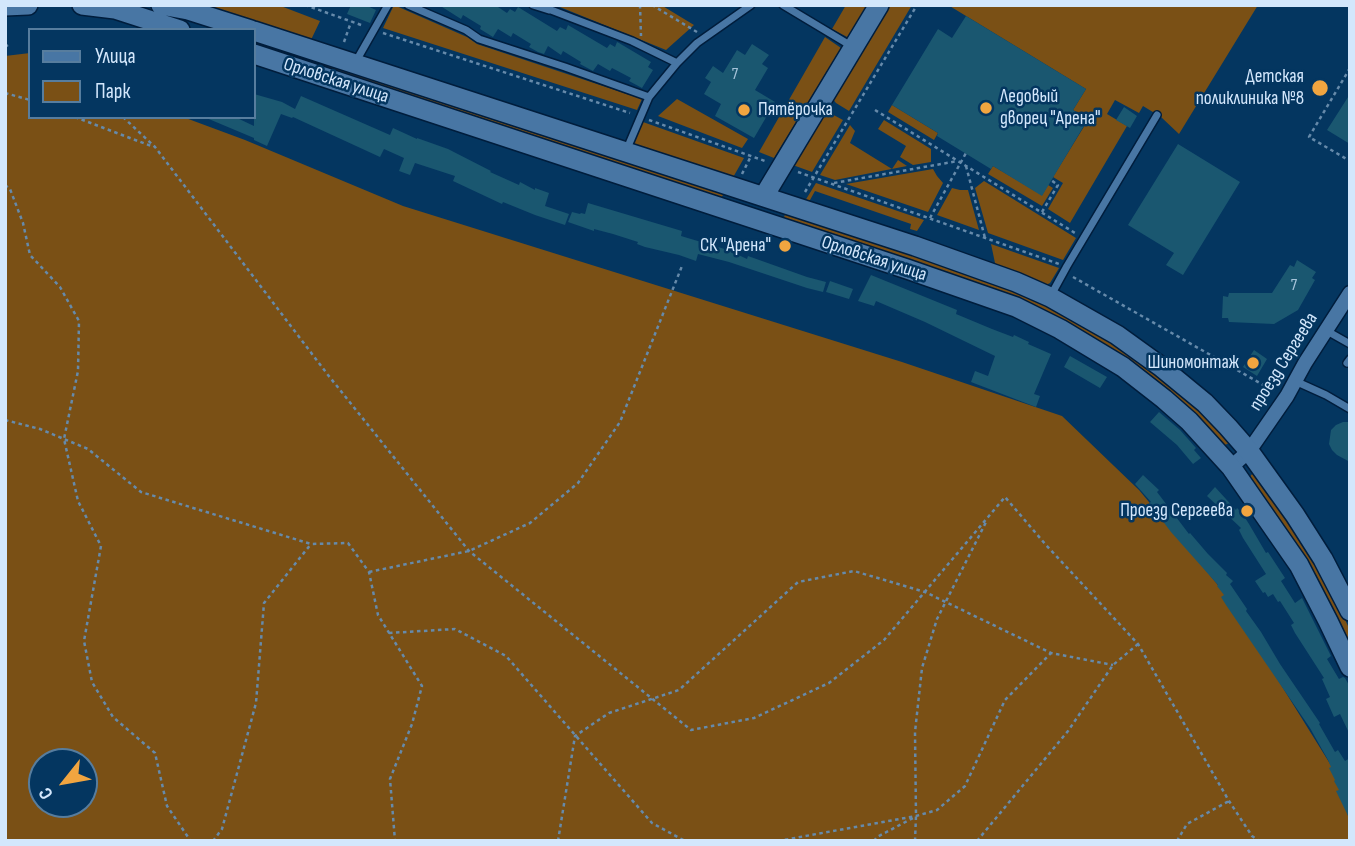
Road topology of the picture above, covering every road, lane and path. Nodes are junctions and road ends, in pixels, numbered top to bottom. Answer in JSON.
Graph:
{"nodes":[{"id":1,"x":28,"y":5,"type":"edge"},
{"id":2,"x":82,"y":5,"type":"edge"},
{"id":3,"x":147,"y":5,"type":"edge"},
{"id":4,"x":161,"y":5,"type":"edge"},
{"id":5,"x":305,"y":5,"type":"edge"},
{"id":6,"x":388,"y":5,"type":"edge"},
{"id":7,"x":408,"y":5,"type":"edge"},
{"id":8,"x":533,"y":5,"type":"edge"},
{"id":9,"x":640,"y":5,"type":"edge"},
{"id":10,"x":652,"y":5,"type":"edge"},
{"id":11,"x":751,"y":5,"type":"edge"},
{"id":12,"x":783,"y":5,"type":"edge"},
{"id":13,"x":879,"y":5,"type":"edge"},
{"id":14,"x":917,"y":5,"type":"edge"},
{"id":15,"x":5,"y":6,"type":"edge"},
{"id":16,"x":114,"y":7,"type":"edge"},
{"id":17,"x":548,"y":8,"type":"edge"},
{"id":18,"x":174,"y":28,"type":"edge"},
{"id":19,"x":246,"y":28,"type":"edge"},
{"id":20,"x":374,"y":30,"type":"junction"},
{"id":21,"x":256,"y":31,"type":"edge"},
{"id":22,"x":706,"y":37,"type":"junction"},
{"id":23,"x":642,"y":46,"type":"junction"},
{"id":24,"x":854,"y":47,"type":"junction"},
{"id":25,"x":256,"y":55,"type":"edge"},
{"id":26,"x":354,"y":63,"type":"junction"},
{"id":27,"x":677,"y":63,"type":"junction"},
{"id":28,"x":1350,"y":68,"type":"edge"},
{"id":29,"x":5,"y":93,"type":"edge"},
{"id":30,"x":649,"y":97,"type":"junction"},
{"id":31,"x":28,"y":99,"type":"edge"},
{"id":32,"x":874,"y":110,"type":"dead end"},
{"id":33,"x":1157,"y":115,"type":"dead end"},
{"id":34,"x":640,"y":116,"type":"junction"},
{"id":35,"x":80,"y":119,"type":"edge"},
{"id":36,"x":125,"y":119,"type":"edge"},
{"id":37,"x":155,"y":147,"type":"junction"},
{"id":38,"x":626,"y":152,"type":"junction"},
{"id":39,"x":966,"y":153,"type":"dead end"},
{"id":40,"x":1350,"y":161,"type":"edge"},
{"id":41,"x":959,"y":162,"type":"junction"},
{"id":42,"x":965,"y":165,"type":"junction"},
{"id":43,"x":782,"y":166,"type":"junction"},
{"id":44,"x":814,"y":178,"type":"junction"},
{"id":45,"x":1051,"y":180,"type":"dead end"},
{"id":46,"x":830,"y":183,"type":"junction"},
{"id":47,"x":5,"y":185,"type":"edge"},
{"id":48,"x":764,"y":196,"type":"junction"},
{"id":49,"x":802,"y":198,"type":"dead end"},
{"id":50,"x":1042,"y":212,"type":"junction"},
{"id":51,"x":930,"y":218,"type":"junction"},
{"id":52,"x":756,"y":220,"type":"junction"},
{"id":53,"x":985,"y":237,"type":"junction"},
{"id":54,"x":1084,"y":238,"type":"junction"},
{"id":55,"x":682,"y":266,"type":"dead end"},
{"id":56,"x":1067,"y":266,"type":"junction"},
{"id":57,"x":1350,"y":293,"type":"edge"},
{"id":58,"x":1050,"y":297,"type":"junction"},
{"id":59,"x":1327,"y":331,"type":"junction"},
{"id":60,"x":1350,"y":344,"type":"edge"},
{"id":61,"x":1295,"y":381,"type":"junction"},
{"id":62,"x":1287,"y":396,"type":"junction"},
{"id":63,"x":1350,"y":409,"type":"edge"},
{"id":64,"x":5,"y":420,"type":"edge"},
{"id":65,"x":64,"y":439,"type":"junction"},
{"id":66,"x":1249,"y":451,"type":"junction"},
{"id":67,"x":1231,"y":467,"type":"junction"},
{"id":68,"x":989,"y":516,"type":"junction"},
{"id":69,"x":311,"y":544,"type":"junction"},
{"id":70,"x":469,"y":551,"type":"junction"},
{"id":71,"x":369,"y":572,"type":"junction"},
{"id":72,"x":925,"y":592,"type":"junction"},
{"id":73,"x":946,"y":602,"type":"junction"},
{"id":74,"x":1350,"y":611,"type":"edge"},
{"id":75,"x":388,"y":633,"type":"junction"},
{"id":76,"x":1138,"y":644,"type":"junction"},
{"id":77,"x":1051,"y":653,"type":"junction"},
{"id":78,"x":1113,"y":665,"type":"junction"},
{"id":79,"x":1350,"y":667,"type":"edge"},
{"id":80,"x":652,"y":699,"type":"junction"},
{"id":81,"x":575,"y":736,"type":"junction"},
{"id":82,"x":1229,"y":801,"type":"junction"},
{"id":83,"x":916,"y":816,"type":"junction"},
{"id":84,"x":192,"y":841,"type":"edge"},
{"id":85,"x":213,"y":841,"type":"edge"},
{"id":86,"x":395,"y":841,"type":"edge"},
{"id":87,"x":558,"y":841,"type":"edge"},
{"id":88,"x":685,"y":841,"type":"edge"},
{"id":89,"x":779,"y":841,"type":"edge"},
{"id":90,"x":874,"y":841,"type":"edge"},
{"id":91,"x":915,"y":841,"type":"edge"},
{"id":92,"x":977,"y":841,"type":"edge"},
{"id":93,"x":1177,"y":841,"type":"edge"},
{"id":94,"x":1259,"y":841,"type":"edge"}],
"edges":[{"from":1,"to":15,"type":"street"},
{"from":2,"to":16,"type":"street"},
{"from":3,"to":16,"type":"street"},
{"from":4,"to":19,"type":"street","name":"Орловская улица"},
{"from":5,"to":20,"type":"path"},
{"from":6,"to":20,"type":"lane"},
{"from":7,"to":30,"type":"lane"},
{"from":8,"to":17,"type":"lane"},
{"from":9,"to":23,"type":"path"},
{"from":10,"to":22,"type":"path"},
{"from":11,"to":22,"type":"lane"},
{"from":12,"to":24,"type":"lane"},
{"from":13,"to":24,"type":"street"},
{"from":14,"to":44,"type":"path"},
{"from":16,"to":18,"type":"street"},
{"from":17,"to":23,"type":"lane"},
{"from":20,"to":26,"type":"lane"},
{"from":20,"to":34,"type":"path"},
{"from":21,"to":26,"type":"street","name":"Орловская улица"},
{"from":22,"to":27,"type":"lane"},
{"from":23,"to":27,"type":"lane"},
{"from":24,"to":43,"type":"street"},
{"from":25,"to":52,"type":"street","name":"Орловская улица"},
{"from":26,"to":38,"type":"street","name":"Орловская улица"},
{"from":27,"to":30,"type":"lane"},
{"from":28,"to":40,"type":"path"},
{"from":29,"to":31,"type":"path"},
{"from":30,"to":34,"type":"lane"},
{"from":32,"to":41,"type":"path"},
{"from":33,"to":54,"type":"lane"},
{"from":34,"to":38,"type":"lane"},
{"from":34,"to":43,"type":"path"},
{"from":35,"to":37,"type":"path"},
{"from":36,"to":37,"type":"path"},
{"from":37,"to":70,"type":"path"},
{"from":38,"to":48,"type":"street","name":"Орловская улица"},
{"from":39,"to":41,"type":"path"},
{"from":41,"to":42,"type":"path"},
{"from":41,"to":46,"type":"path"},
{"from":41,"to":51,"type":"path"},
{"from":42,"to":50,"type":"path"},
{"from":42,"to":53,"type":"path"},
{"from":43,"to":44,"type":"path"},
{"from":43,"to":48,"type":"street"},
{"from":44,"to":46,"type":"path"},
{"from":44,"to":49,"type":"path"},
{"from":45,"to":50,"type":"path"},
{"from":46,"to":51,"type":"path"},
{"from":47,"to":65,"type":"path"},
{"from":48,"to":52,"type":"street"},
{"from":48,"to":58,"type":"street","name":"Орловская улица"},
{"from":50,"to":54,"type":"path"},
{"from":51,"to":53,"type":"path"},
{"from":52,"to":67,"type":"street","name":"Орловская улица"},
{"from":53,"to":56,"type":"path"},
{"from":54,"to":56,"type":"lane"},
{"from":55,"to":70,"type":"path"},
{"from":56,"to":58,"type":"lane"},
{"from":56,"to":62,"type":"path"},
{"from":57,"to":59,"type":"street","name":"проезд Сергеева"},
{"from":58,"to":66,"type":"street","name":"Орловская улица"},
{"from":59,"to":60,"type":"lane"},
{"from":59,"to":61,"type":"street","name":"проезд Сергеева"},
{"from":61,"to":62,"type":"street","name":"проезд Сергеева"},
{"from":61,"to":63,"type":"lane"},
{"from":62,"to":66,"type":"street","name":"проезд Сергеева"},
{"from":64,"to":65,"type":"path"},
{"from":65,"to":69,"type":"path"},
{"from":65,"to":84,"type":"path"},
{"from":66,"to":67,"type":"street","name":"проезд Сергеева"},
{"from":66,"to":74,"type":"street","name":"Орловская улица"},
{"from":67,"to":79,"type":"street","name":"Орловская улица"},
{"from":68,"to":72,"type":"path"},
{"from":68,"to":73,"type":"path"},
{"from":68,"to":76,"type":"path"},
{"from":69,"to":71,"type":"path"},
{"from":69,"to":85,"type":"path"},
{"from":70,"to":71,"type":"path"},
{"from":70,"to":80,"type":"path"},
{"from":71,"to":75,"type":"path"},
{"from":72,"to":73,"type":"path"},
{"from":72,"to":80,"type":"path"},
{"from":72,"to":80,"type":"path"},
{"from":73,"to":77,"type":"path"},
{"from":73,"to":83,"type":"path"},
{"from":75,"to":81,"type":"path"},
{"from":75,"to":86,"type":"path"},
{"from":76,"to":78,"type":"path"},
{"from":76,"to":82,"type":"path"},
{"from":77,"to":78,"type":"path"},
{"from":77,"to":83,"type":"path"},
{"from":78,"to":92,"type":"path"},
{"from":80,"to":81,"type":"path"},
{"from":81,"to":87,"type":"path"},
{"from":81,"to":88,"type":"path"},
{"from":82,"to":93,"type":"path"},
{"from":82,"to":94,"type":"path"},
{"from":83,"to":89,"type":"path"},
{"from":83,"to":90,"type":"path"},
{"from":83,"to":91,"type":"path"}]}
